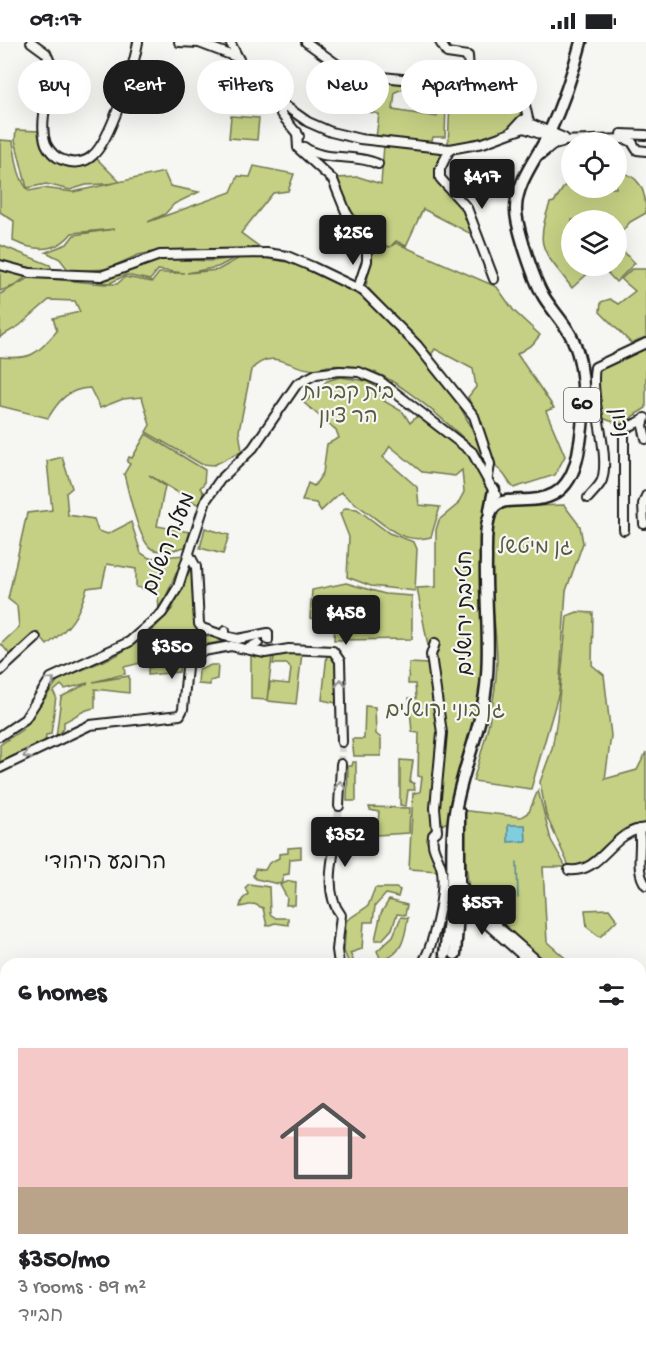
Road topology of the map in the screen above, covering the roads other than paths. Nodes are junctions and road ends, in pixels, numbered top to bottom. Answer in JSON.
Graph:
{"nodes":[{"id":1,"x":31,"y":42,"type":"edge"},
{"id":2,"x":138,"y":42,"type":"edge"},
{"id":3,"x":179,"y":42,"type":"edge"},
{"id":4,"x":230,"y":42,"type":"edge"},
{"id":5,"x":306,"y":42,"type":"edge"},
{"id":6,"x":440,"y":42,"type":"edge"},
{"id":7,"x":574,"y":42,"type":"edge"},
{"id":8,"x":581,"y":42,"type":"edge"},
{"id":9,"x":236,"y":57,"type":"junction"},
{"id":10,"x":238,"y":60,"type":"edge"},
{"id":11,"x":468,"y":60,"type":"edge"},
{"id":12,"x":401,"y":78,"type":"edge"},
{"id":13,"x":294,"y":112,"type":"edge"},
{"id":14,"x":281,"y":114,"type":"edge"},
{"id":15,"x":524,"y":114,"type":"edge"},
{"id":16,"x":525,"y":124,"type":"junction"},
{"id":17,"x":297,"y":132,"type":"junction"},
{"id":18,"x":545,"y":133,"type":"junction"},
{"id":19,"x":639,"y":138,"type":"edge"},
{"id":20,"x":561,"y":141,"type":"edge"},
{"id":21,"x":561,"y":141,"type":"edge"},
{"id":22,"x":450,"y":149,"type":"junction"},
{"id":23,"x":646,"y":151,"type":"edge"},
{"id":24,"x":537,"y":156,"type":"junction"},
{"id":25,"x":378,"y":164,"type":"dead end"},
{"id":26,"x":529,"y":262,"type":"junction"},
{"id":27,"x":0,"y":265,"type":"edge"},
{"id":28,"x":494,"y":279,"type":"dead end"},
{"id":29,"x":358,"y":288,"type":"junction"},
{"id":30,"x":646,"y":343,"type":"edge"},
{"id":31,"x":645,"y":418,"type":"edge"},
{"id":32,"x":646,"y":439,"type":"edge"},
{"id":33,"x":488,"y":477,"type":"junction"},
{"id":34,"x":494,"y":490,"type":"junction"},
{"id":35,"x":646,"y":496,"type":"edge"},
{"id":36,"x":588,"y":498,"type":"dead end"},
{"id":37,"x":499,"y":502,"type":"junction"},
{"id":38,"x":490,"y":513,"type":"junction"},
{"id":39,"x":644,"y":524,"type":"dead end"},
{"id":40,"x":624,"y":530,"type":"dead end"},
{"id":41,"x":189,"y":554,"type":"junction"},
{"id":42,"x":36,"y":638,"type":"dead end"},
{"id":43,"x":268,"y":640,"type":"dead end"},
{"id":44,"x":258,"y":642,"type":"dead end"},
{"id":45,"x":435,"y":643,"type":"dead end"},
{"id":46,"x":249,"y":648,"type":"junction"},
{"id":47,"x":0,"y":671,"type":"edge"},
{"id":48,"x":0,"y":736,"type":"edge"},
{"id":49,"x":342,"y":742,"type":"tunnel mouth"},
{"id":50,"x":341,"y":764,"type":"tunnel mouth"},
{"id":51,"x":0,"y":768,"type":"edge"},
{"id":52,"x":339,"y":806,"type":"tunnel mouth"},
{"id":53,"x":643,"y":828,"type":"edge"},
{"id":54,"x":456,"y":829,"type":"junction"},
{"id":55,"x":337,"y":831,"type":"tunnel mouth"},
{"id":56,"x":437,"y":831,"type":"junction"},
{"id":57,"x":570,"y":870,"type":"dead end"},
{"id":58,"x":460,"y":884,"type":"junction"},
{"id":59,"x":646,"y":885,"type":"edge"},
{"id":60,"x":456,"y":902,"type":"junction"},
{"id":61,"x":472,"y":906,"type":"junction"},
{"id":62,"x":458,"y":920,"type":"junction"},
{"id":63,"x":338,"y":958,"type":"edge"},
{"id":64,"x":425,"y":958,"type":"edge"},
{"id":65,"x":526,"y":958,"type":"edge"},
{"id":66,"x":534,"y":958,"type":"edge"}],
"edges":[{"from":1,"to":2,"type":"street"},
{"from":3,"to":9,"type":"street"},
{"from":4,"to":9,"type":"street"},
{"from":5,"to":12,"type":"street"},
{"from":6,"to":11,"type":"street"},
{"from":7,"to":18,"type":"highway","number":"60"},
{"from":8,"to":18,"type":"highway","number":"60"},
{"from":9,"to":10,"type":"street"},
{"from":13,"to":22,"type":"street"},
{"from":14,"to":17,"type":"street"},
{"from":15,"to":16,"type":"street"},
{"from":16,"to":18,"type":"street"},
{"from":16,"to":22,"type":"street"},
{"from":17,"to":25,"type":"street"},
{"from":17,"to":29,"type":"street"},
{"from":18,"to":19,"type":"street"},
{"from":18,"to":20,"type":"street"},
{"from":18,"to":24,"type":"highway","number":"60"},
{"from":18,"to":26,"type":"highway","number":"60"},
{"from":19,"to":23,"type":"street"},
{"from":21,"to":24,"type":"highway"},
{"from":22,"to":28,"type":"street"},
{"from":24,"to":26,"type":"highway","number":"60"},
{"from":26,"to":37,"type":"highway","number":"60"},
{"from":27,"to":29,"type":"street"},
{"from":29,"to":33,"type":"street"},
{"from":30,"to":36,"type":"street","name":"נכון"},
{"from":31,"to":32,"type":"street"},
{"from":31,"to":40,"type":"street"},
{"from":33,"to":34,"type":"street"},
{"from":33,"to":41,"type":"street","name":"מעלה השלום"},
{"from":34,"to":37,"type":"street"},
{"from":34,"to":38,"type":"highway","name":"חטיבת ירושלים"},
{"from":35,"to":39,"type":"street"},
{"from":37,"to":38,"type":"highway"},
{"from":38,"to":54,"type":"highway","name":"חטיבת ירושלים"},
{"from":41,"to":43,"type":"street"},
{"from":48,"to":41,"type":"street","name":"מעלה השלום","one_way":true},
{"from":42,"to":47,"type":"street"},
{"from":44,"to":46,"type":"street"},
{"from":45,"to":56,"type":"street"},
{"from":49,"to":46,"type":"street","one_way":true},
{"from":46,"to":51,"type":"street","one_way":true},
{"from":52,"to":50,"type":"street","one_way":true},
{"from":53,"to":57,"type":"street"},
{"from":53,"to":59,"type":"street"},
{"from":54,"to":56,"type":"street"},
{"from":54,"to":58,"type":"highway","name":"חטיבת ירושלים"},
{"from":54,"to":60,"type":"highway","name":"חטיבת ירושלים"},
{"from":55,"to":63,"type":"street"},
{"from":56,"to":64,"type":"street"},
{"from":58,"to":60,"type":"highway","name":"חטיבת ירושלים"},
{"from":58,"to":61,"type":"highway"},
{"from":60,"to":61,"type":"street"},
{"from":60,"to":62,"type":"highway"},
{"from":60,"to":62,"type":"highway"},
{"from":61,"to":62,"type":"highway"},
{"from":61,"to":65,"type":"street"},
{"from":61,"to":66,"type":"street"}]}
